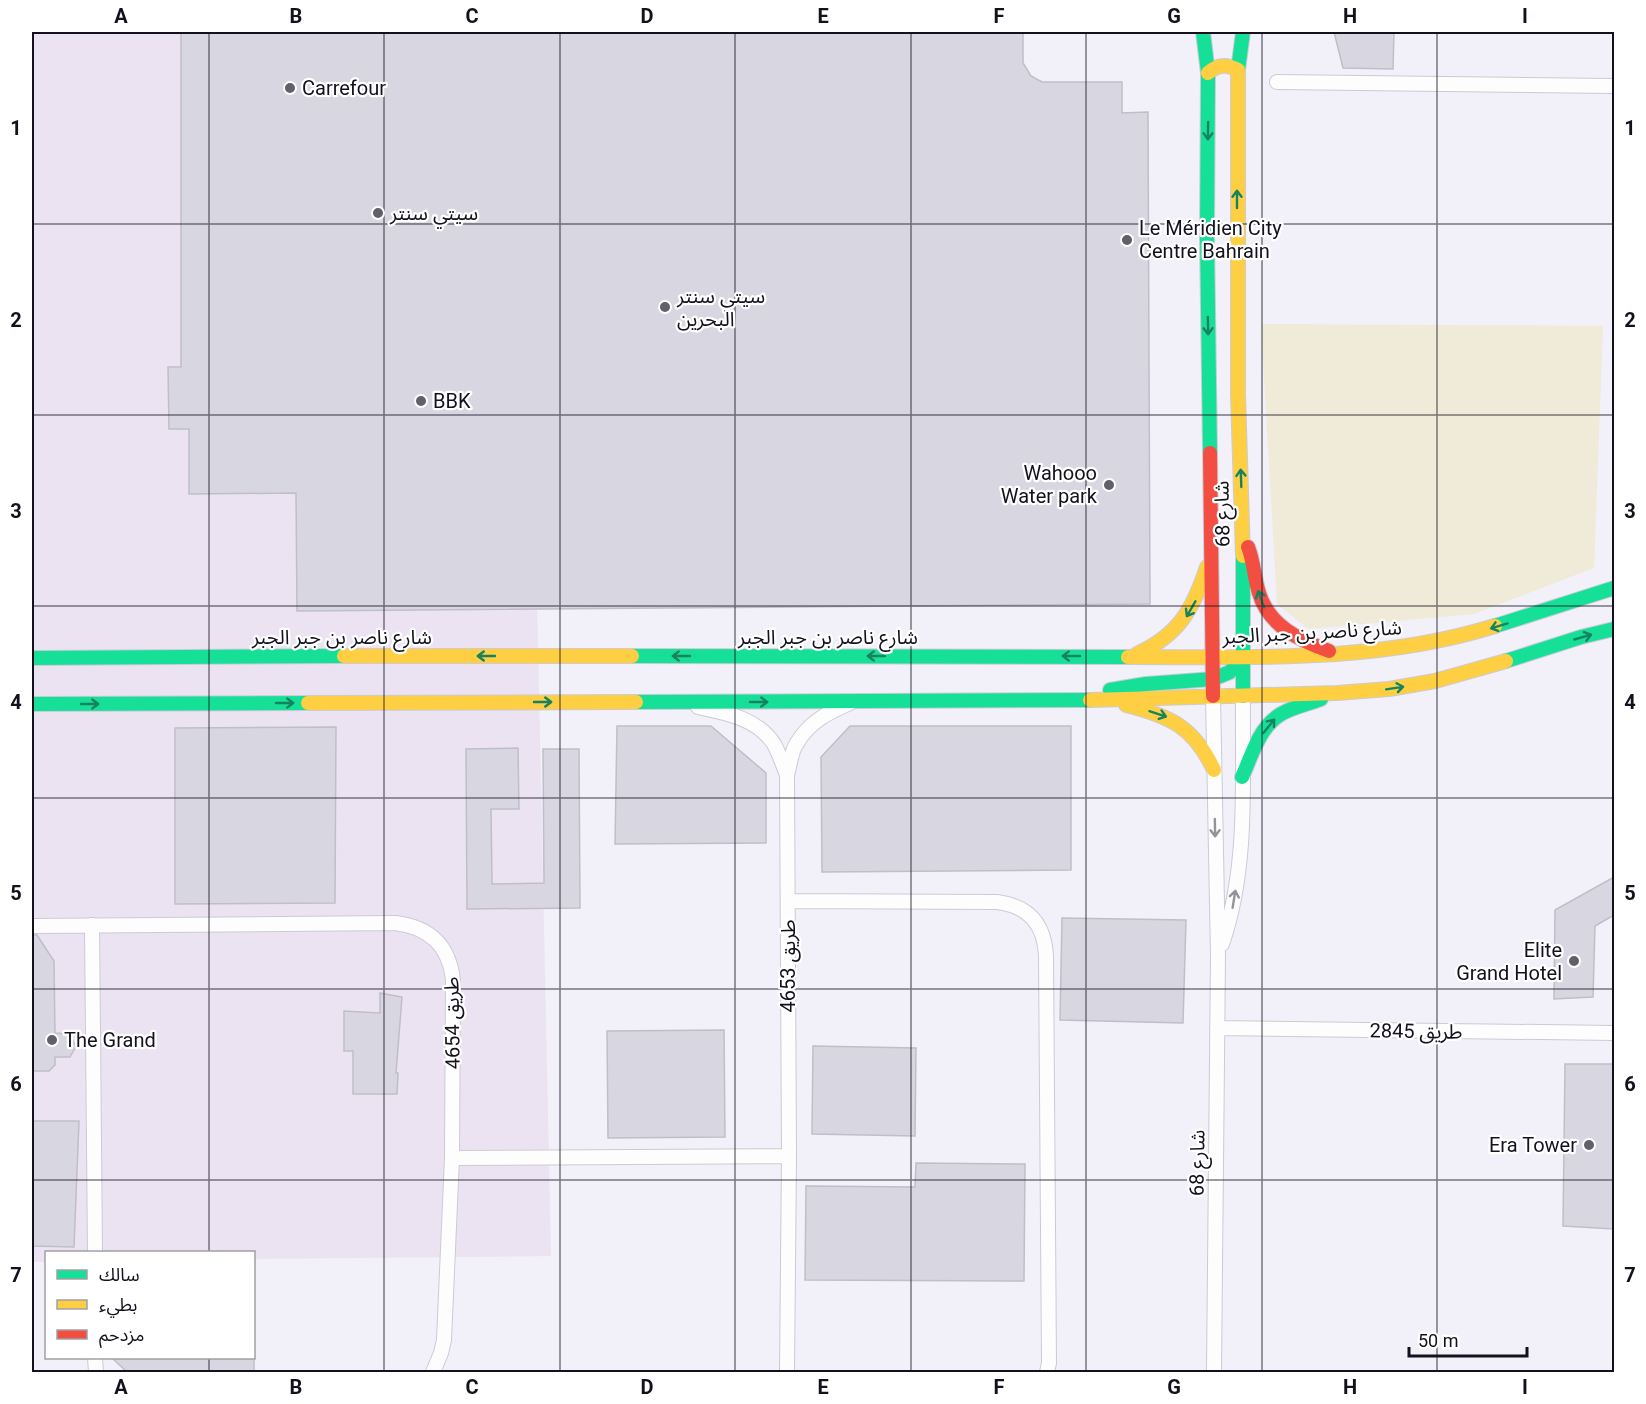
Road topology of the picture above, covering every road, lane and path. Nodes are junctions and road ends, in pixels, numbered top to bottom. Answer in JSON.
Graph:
{"nodes":[{"id":1,"x":1203,"y":32,"type":"edge"},
{"id":2,"x":1243,"y":32,"type":"edge"},
{"id":3,"x":1238,"y":70,"type":"junction"},
{"id":4,"x":1208,"y":73,"type":"junction"},
{"id":5,"x":1277,"y":82,"type":"dead end"},
{"id":6,"x":1614,"y":87,"type":"edge"},
{"id":7,"x":1243,"y":536,"type":"junction"},
{"id":8,"x":1211,"y":554,"type":"junction"},
{"id":9,"x":1614,"y":575,"type":"edge"},
{"id":10,"x":1614,"y":588,"type":"edge"},
{"id":11,"x":1598,"y":592,"type":"junction"},
{"id":12,"x":1614,"y":629,"type":"edge"},
{"id":13,"x":1339,"y":654,"type":"junction"},
{"id":14,"x":1130,"y":656,"type":"junction"},
{"id":15,"x":1213,"y":657,"type":"junction"},
{"id":16,"x":1242,"y":657,"type":"junction"},
{"id":17,"x":32,"y":658,"type":"edge"},
{"id":18,"x":1213,"y":679,"type":"junction"},
{"id":19,"x":1337,"y":693,"type":"junction"},
{"id":20,"x":1213,"y":696,"type":"junction"},
{"id":21,"x":1243,"y":696,"type":"junction"},
{"id":22,"x":1101,"y":699,"type":"junction"},
{"id":23,"x":1078,"y":700,"type":"junction"},
{"id":24,"x":678,"y":702,"type":"junction"},
{"id":25,"x":852,"y":702,"type":"junction"},
{"id":26,"x":32,"y":704,"type":"edge"},
{"id":27,"x":1214,"y":770,"type":"junction"},
{"id":28,"x":787,"y":775,"type":"junction"},
{"id":29,"x":1242,"y":777,"type":"junction"},
{"id":30,"x":788,"y":901,"type":"junction"},
{"id":31,"x":92,"y":925,"type":"junction"},
{"id":32,"x":32,"y":926,"type":"edge"},
{"id":33,"x":1218,"y":955,"type":"junction"},
{"id":34,"x":1217,"y":1028,"type":"junction"},
{"id":35,"x":1614,"y":1033,"type":"edge"},
{"id":36,"x":789,"y":1156,"type":"junction"},
{"id":37,"x":452,"y":1158,"type":"junction"},
{"id":38,"x":95,"y":1251,"type":"edge"},
{"id":39,"x":433,"y":1372,"type":"edge"},
{"id":40,"x":787,"y":1372,"type":"edge"},
{"id":41,"x":1047,"y":1372,"type":"edge"},
{"id":42,"x":1214,"y":1372,"type":"edge"}],
"edges":[{"from":1,"to":4,"type":"main road","name":"شارع 68"},
{"from":2,"to":3,"type":"main road","name":"شارع 68"},
{"from":3,"to":4,"type":"main road"},
{"from":7,"to":3,"type":"main road","name":"شارع 68","one_way":true},
{"from":4,"to":8,"type":"main road","name":"شارع 68","one_way":true},
{"from":5,"to":6,"type":"street"},
{"from":13,"to":7,"type":"main road","one_way":true},
{"from":7,"to":16,"type":"main road","name":"شارع 68"},
{"from":8,"to":14,"type":"main road","one_way":true},
{"from":8,"to":15,"type":"main road","name":"شارع 68"},
{"from":9,"to":11,"type":"street"},
{"from":10,"to":11,"type":"main road","name":"شارع ناصر بن جبر الجبر"},
{"from":11,"to":13,"type":"main road","name":"شارع ناصر بن جبر الجبر","one_way":true},
{"from":19,"to":12,"type":"main road","one_way":true},
{"from":13,"to":16,"type":"main road","name":"شارع ناصر بن جبر الجبر"},
{"from":14,"to":15,"type":"main road","name":"شارع ناصر بن جبر الجبر"},
{"from":14,"to":17,"type":"main road","name":"شارع ناصر بن جبر الجبر","one_way":true},
{"from":15,"to":16,"type":"main road","name":"شارع ناصر بن جبر الجبر"},
{"from":15,"to":18,"type":"main road","name":"شارع 68"},
{"from":16,"to":18,"type":"main road"},
{"from":16,"to":21,"type":"main road","name":"شارع 68"},
{"from":18,"to":20,"type":"main road","name":"شارع 68"},
{"from":18,"to":23,"type":"main road"},
{"from":19,"to":21,"type":"main road"},
{"from":29,"to":19,"type":"main road","one_way":true},
{"from":20,"to":21,"type":"main road"},
{"from":20,"to":22,"type":"main road"},
{"from":20,"to":27,"type":"street","name":"شارع 68"},
{"from":21,"to":29,"type":"street","name":"شارع 68"},
{"from":22,"to":23,"type":"main road"},
{"from":22,"to":27,"type":"main road","one_way":true},
{"from":23,"to":25,"type":"main road"},
{"from":24,"to":25,"type":"main road","one_way":true},
{"from":26,"to":24,"type":"main road","one_way":true},
{"from":24,"to":28,"type":"street","name":"طريق 4653"},
{"from":25,"to":28,"type":"street","name":"طريق 4653"},
{"from":27,"to":33,"type":"street","name":"شارع 68","one_way":true},
{"from":28,"to":30,"type":"street","name":"طريق 4653"},
{"from":33,"to":29,"type":"street","name":"شارع 68","one_way":true},
{"from":30,"to":36,"type":"street","name":"طريق 4653"},
{"from":30,"to":41,"type":"street"},
{"from":31,"to":32,"type":"street","name":"طريق 4654"},
{"from":31,"to":37,"type":"street","name":"طريق 4654"},
{"from":31,"to":38,"type":"street"},
{"from":33,"to":34,"type":"street","name":"شارع 68"},
{"from":34,"to":35,"type":"street","name":"طريق 2845"},
{"from":34,"to":42,"type":"street","name":"شارع 68"},
{"from":36,"to":37,"type":"street"},
{"from":36,"to":40,"type":"street","name":"طريق 4653"},
{"from":37,"to":39,"type":"street","name":"طريق 4654"}]}
